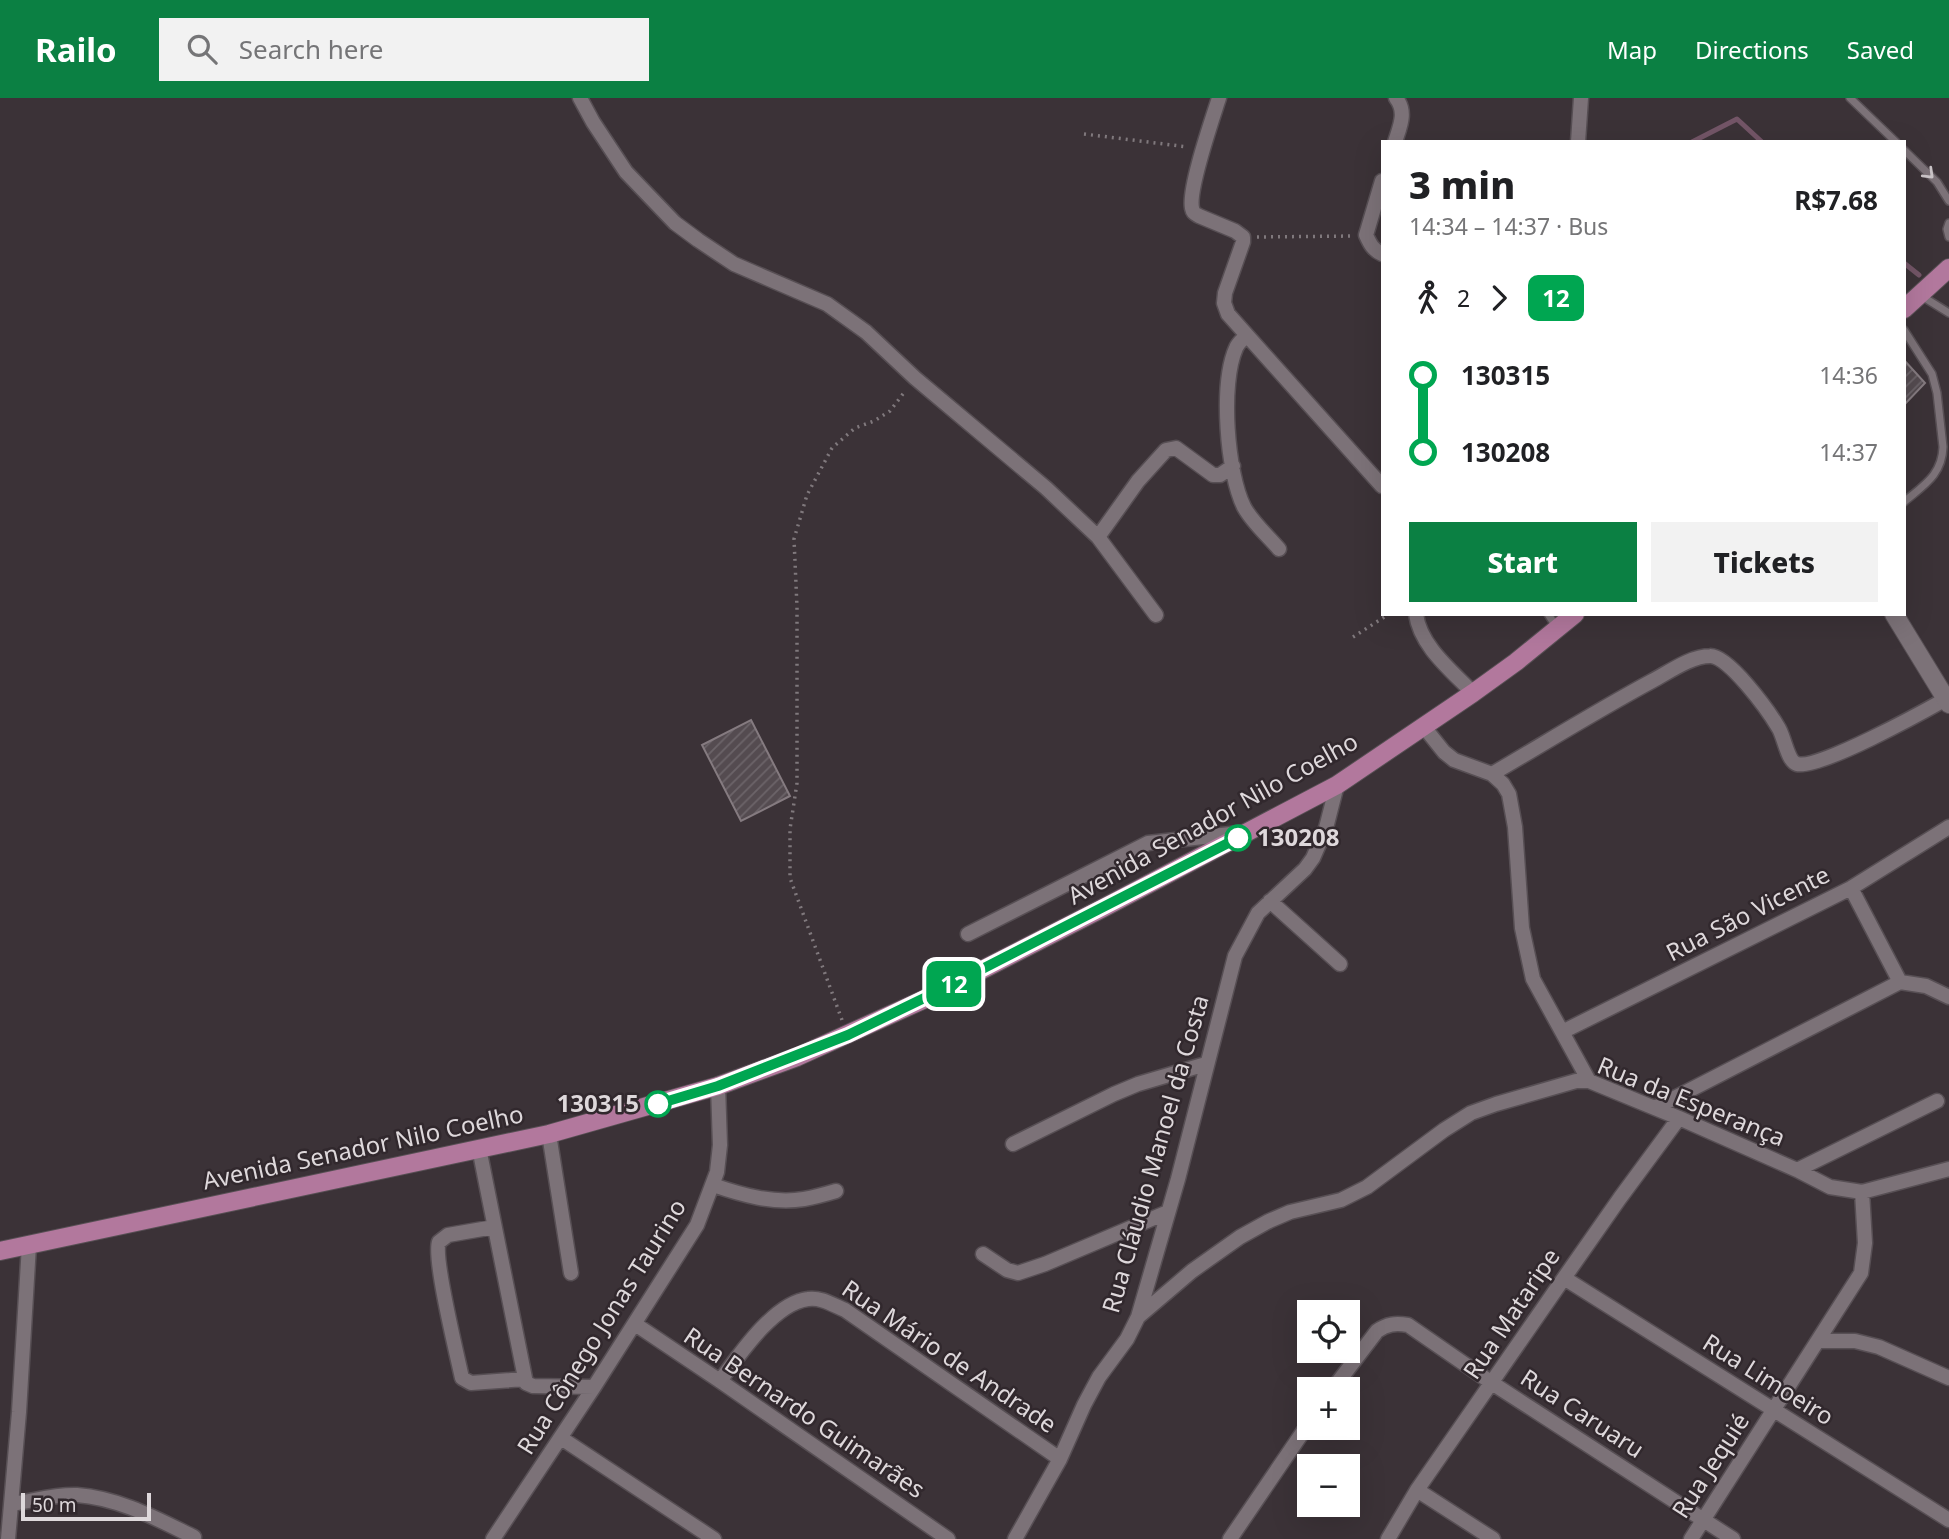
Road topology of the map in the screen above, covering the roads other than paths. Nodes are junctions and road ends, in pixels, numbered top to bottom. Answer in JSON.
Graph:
{"nodes":[{"id":1,"x":580,"y":98,"type":"edge"},
{"id":2,"x":1219,"y":98,"type":"edge"},
{"id":3,"x":1396,"y":98,"type":"edge"},
{"id":4,"x":1581,"y":98,"type":"edge"},
{"id":5,"x":1850,"y":98,"type":"edge"},
{"id":6,"x":1396,"y":140,"type":"edge"},
{"id":7,"x":1578,"y":140,"type":"edge"},
{"id":8,"x":1894,"y":140,"type":"edge"},
{"id":9,"x":1906,"y":152,"type":"edge"},
{"id":10,"x":1381,"y":184,"type":"edge"},
{"id":11,"x":1949,"y":201,"type":"edge"},
{"id":12,"x":1949,"y":223,"type":"edge"},
{"id":13,"x":1949,"y":237,"type":"edge"},
{"id":14,"x":1381,"y":254,"type":"edge"},
{"id":15,"x":1949,"y":268,"type":"edge"},
{"id":16,"x":1919,"y":295,"type":"junction"},
{"id":17,"x":1906,"y":307,"type":"edge"},
{"id":18,"x":1949,"y":313,"type":"edge"},
{"id":19,"x":1906,"y":333,"type":"edge"},
{"id":20,"x":1246,"y":336,"type":"junction"},
{"id":21,"x":1233,"y":466,"type":"junction"},
{"id":22,"x":1381,"y":485,"type":"edge"},
{"id":23,"x":1906,"y":500,"type":"edge"},
{"id":24,"x":1098,"y":537,"type":"junction"},
{"id":25,"x":1279,"y":549,"type":"dead end"},
{"id":26,"x":1156,"y":615,"type":"dead end"},
{"id":27,"x":1417,"y":616,"type":"edge"},
{"id":28,"x":1895,"y":616,"type":"edge"},
{"id":29,"x":1553,"y":621,"type":"edge"},
{"id":30,"x":1473,"y":693,"type":"junction"},
{"id":31,"x":1947,"y":701,"type":"edge"},
{"id":32,"x":1424,"y":727,"type":"junction"},
{"id":33,"x":1492,"y":774,"type":"junction"},
{"id":34,"x":1337,"y":785,"type":"junction"},
{"id":35,"x":1949,"y":827,"type":"edge"},
{"id":36,"x":1249,"y":832,"type":"junction"},
{"id":37,"x":1851,"y":888,"type":"junction"},
{"id":38,"x":1269,"y":901,"type":"junction"},
{"id":39,"x":968,"y":934,"type":"dead end"},
{"id":40,"x":1340,"y":964,"type":"dead end"},
{"id":41,"x":1900,"y":982,"type":"junction"},
{"id":42,"x":1949,"y":997,"type":"edge"},
{"id":43,"x":1562,"y":1032,"type":"junction"},
{"id":44,"x":1206,"y":1064,"type":"junction"},
{"id":45,"x":1589,"y":1081,"type":"junction"},
{"id":46,"x":718,"y":1086,"type":"junction"},
{"id":47,"x":1937,"y":1101,"type":"dead end"},
{"id":48,"x":1655,"y":1108,"type":"junction"},
{"id":49,"x":1679,"y":1118,"type":"junction"},
{"id":50,"x":549,"y":1134,"type":"junction"},
{"id":51,"x":1013,"y":1144,"type":"dead end"},
{"id":52,"x":479,"y":1148,"type":"junction"},
{"id":53,"x":1949,"y":1169,"type":"edge"},
{"id":54,"x":1797,"y":1170,"type":"junction"},
{"id":55,"x":713,"y":1185,"type":"junction"},
{"id":56,"x":836,"y":1191,"type":"dead end"},
{"id":57,"x":1862,"y":1192,"type":"junction"},
{"id":58,"x":1168,"y":1212,"type":"junction"},
{"id":59,"x":494,"y":1227,"type":"junction"},
{"id":60,"x":29,"y":1245,"type":"junction"},
{"id":61,"x":0,"y":1251,"type":"edge"},
{"id":62,"x":983,"y":1254,"type":"dead end"},
{"id":63,"x":571,"y":1273,"type":"dead end"},
{"id":64,"x":1564,"y":1278,"type":"junction"},
{"id":65,"x":1138,"y":1317,"type":"junction"},
{"id":66,"x":635,"y":1324,"type":"junction"},
{"id":67,"x":1819,"y":1340,"type":"junction"},
{"id":68,"x":1342,"y":1377,"type":"edge"},
{"id":69,"x":1949,"y":1378,"type":"edge"},
{"id":70,"x":525,"y":1379,"type":"junction"},
{"id":71,"x":720,"y":1381,"type":"junction"},
{"id":72,"x":1492,"y":1383,"type":"junction"},
{"id":73,"x":594,"y":1387,"type":"junction"},
{"id":74,"x":1774,"y":1411,"type":"junction"},
{"id":75,"x":561,"y":1438,"type":"junction"},
{"id":76,"x":1297,"y":1440,"type":"edge"},
{"id":77,"x":1060,"y":1459,"type":"junction"},
{"id":78,"x":1417,"y":1490,"type":"junction"},
{"id":79,"x":12,"y":1504,"type":"junction"},
{"id":80,"x":1703,"y":1520,"type":"junction"},
{"id":81,"x":1949,"y":1520,"type":"edge"},
{"id":82,"x":194,"y":1537,"type":"edge"},
{"id":83,"x":8,"y":1539,"type":"edge"},
{"id":84,"x":493,"y":1539,"type":"edge"},
{"id":85,"x":714,"y":1539,"type":"edge"},
{"id":86,"x":948,"y":1539,"type":"edge"},
{"id":87,"x":1015,"y":1539,"type":"edge"},
{"id":88,"x":1230,"y":1539,"type":"edge"},
{"id":89,"x":1388,"y":1539,"type":"edge"},
{"id":90,"x":1493,"y":1539,"type":"edge"},
{"id":91,"x":1691,"y":1539,"type":"edge"},
{"id":92,"x":1733,"y":1539,"type":"edge"}],
"edges":[{"from":1,"to":24,"type":"street"},
{"from":2,"to":20,"type":"street"},
{"from":3,"to":6,"type":"street"},
{"from":4,"to":7,"type":"street"},
{"from":5,"to":8,"type":"lane"},
{"from":9,"to":11,"type":"lane","one_way":true},
{"from":10,"to":14,"type":"street"},
{"from":12,"to":13,"type":"lane"},
{"from":15,"to":16,"type":"main road"},
{"from":16,"to":17,"type":"main road"},
{"from":16,"to":18,"type":"lane"},
{"from":19,"to":23,"type":"lane"},
{"from":20,"to":21,"type":"street"},
{"from":20,"to":22,"type":"street"},
{"from":21,"to":24,"type":"street"},
{"from":21,"to":25,"type":"street"},
{"from":24,"to":26,"type":"street"},
{"from":27,"to":30,"type":"street"},
{"from":28,"to":31,"type":"street"},
{"from":29,"to":30,"type":"main road","name":"Avenida Senador Nilo Coelho"},
{"from":30,"to":32,"type":"main road","name":"Avenida Senador Nilo Coelho"},
{"from":31,"to":33,"type":"street"},
{"from":32,"to":33,"type":"street"},
{"from":32,"to":34,"type":"main road","name":"Avenida Senador Nilo Coelho"},
{"from":33,"to":43,"type":"street"},
{"from":34,"to":36,"type":"main road","name":"Avenida Senador Nilo Coelho"},
{"from":34,"to":38,"type":"street","name":"Rua Cláudio Manoel da Costa"},
{"from":35,"to":37,"type":"street","name":"Rua São Vicente"},
{"from":36,"to":39,"type":"street"},
{"from":36,"to":46,"type":"main road","name":"Avenida Senador Nilo Coelho"},
{"from":37,"to":41,"type":"street"},
{"from":37,"to":43,"type":"street","name":"Rua São Vicente"},
{"from":38,"to":40,"type":"street"},
{"from":38,"to":44,"type":"street","name":"Rua Cláudio Manoel da Costa"},
{"from":41,"to":42,"type":"street"},
{"from":41,"to":48,"type":"street"},
{"from":43,"to":45,"type":"street"},
{"from":44,"to":51,"type":"street"},
{"from":44,"to":58,"type":"street","name":"Rua Cláudio Manoel da Costa"},
{"from":45,"to":48,"type":"street","name":"Rua da Esperança"},
{"from":45,"to":65,"type":"street","name":"Rua da Esperança"},
{"from":46,"to":50,"type":"main road","name":"Avenida Senador Nilo Coelho"},
{"from":46,"to":55,"type":"street","name":"Rua Cônego Jonas Taurino"},
{"from":47,"to":54,"type":"street"},
{"from":48,"to":49,"type":"street","name":"Rua da Esperança"},
{"from":49,"to":54,"type":"street","name":"Rua da Esperança"},
{"from":49,"to":64,"type":"street","name":"Rua Mataripe"},
{"from":50,"to":52,"type":"main road","name":"Avenida Senador Nilo Coelho"},
{"from":50,"to":63,"type":"street"},
{"from":52,"to":59,"type":"street"},
{"from":52,"to":60,"type":"main road","name":"Avenida Senador Nilo Coelho"},
{"from":53,"to":57,"type":"street","name":"Rua da Esperança"},
{"from":54,"to":57,"type":"street","name":"Rua da Esperança"},
{"from":55,"to":56,"type":"street"},
{"from":55,"to":66,"type":"street","name":"Rua Cônego Jonas Taurino"},
{"from":57,"to":67,"type":"street","name":"Rua Jequié"},
{"from":58,"to":62,"type":"street"},
{"from":58,"to":65,"type":"street","name":"Rua Cláudio Manoel da Costa"},
{"from":59,"to":70,"type":"street"},
{"from":59,"to":70,"type":"street"},
{"from":60,"to":61,"type":"main road","name":"Avenida Senador Nilo Coelho"},
{"from":60,"to":79,"type":"street"},
{"from":64,"to":72,"type":"street","name":"Rua Mataripe"},
{"from":64,"to":74,"type":"street","name":"Rua Limoeiro"},
{"from":65,"to":77,"type":"street","name":"Rua Cláudio Manoel da Costa"},
{"from":66,"to":71,"type":"street","name":"Rua Bernardo Guimarães"},
{"from":66,"to":73,"type":"street","name":"Rua Cônego Jonas Taurino"},
{"from":67,"to":69,"type":"street"},
{"from":67,"to":74,"type":"street","name":"Rua Jequié"},
{"from":68,"to":72,"type":"street","name":"Rua Caruaru"},
{"from":70,"to":73,"type":"street"},
{"from":71,"to":77,"type":"street","name":"Rua Mário de Andrade"},
{"from":71,"to":86,"type":"street","name":"Rua Bernardo Guimarães"},
{"from":72,"to":78,"type":"street","name":"Rua Mataripe"},
{"from":72,"to":80,"type":"street","name":"Rua Caruaru"},
{"from":73,"to":75,"type":"street","name":"Rua Cônego Jonas Taurino"},
{"from":74,"to":80,"type":"street","name":"Rua Jequié"},
{"from":74,"to":81,"type":"street","name":"Rua Limoeiro"},
{"from":75,"to":84,"type":"street","name":"Rua Cônego Jonas Taurino"},
{"from":75,"to":85,"type":"street"},
{"from":76,"to":88,"type":"street"},
{"from":77,"to":87,"type":"street","name":"Rua Cláudio Manoel da Costa"},
{"from":78,"to":89,"type":"street","name":"Rua Mataripe"},
{"from":78,"to":90,"type":"street"},
{"from":79,"to":82,"type":"street"},
{"from":79,"to":83,"type":"street"},
{"from":80,"to":91,"type":"street","name":"Rua Jequié"},
{"from":80,"to":92,"type":"street","name":"Rua Caruaru"}]}
